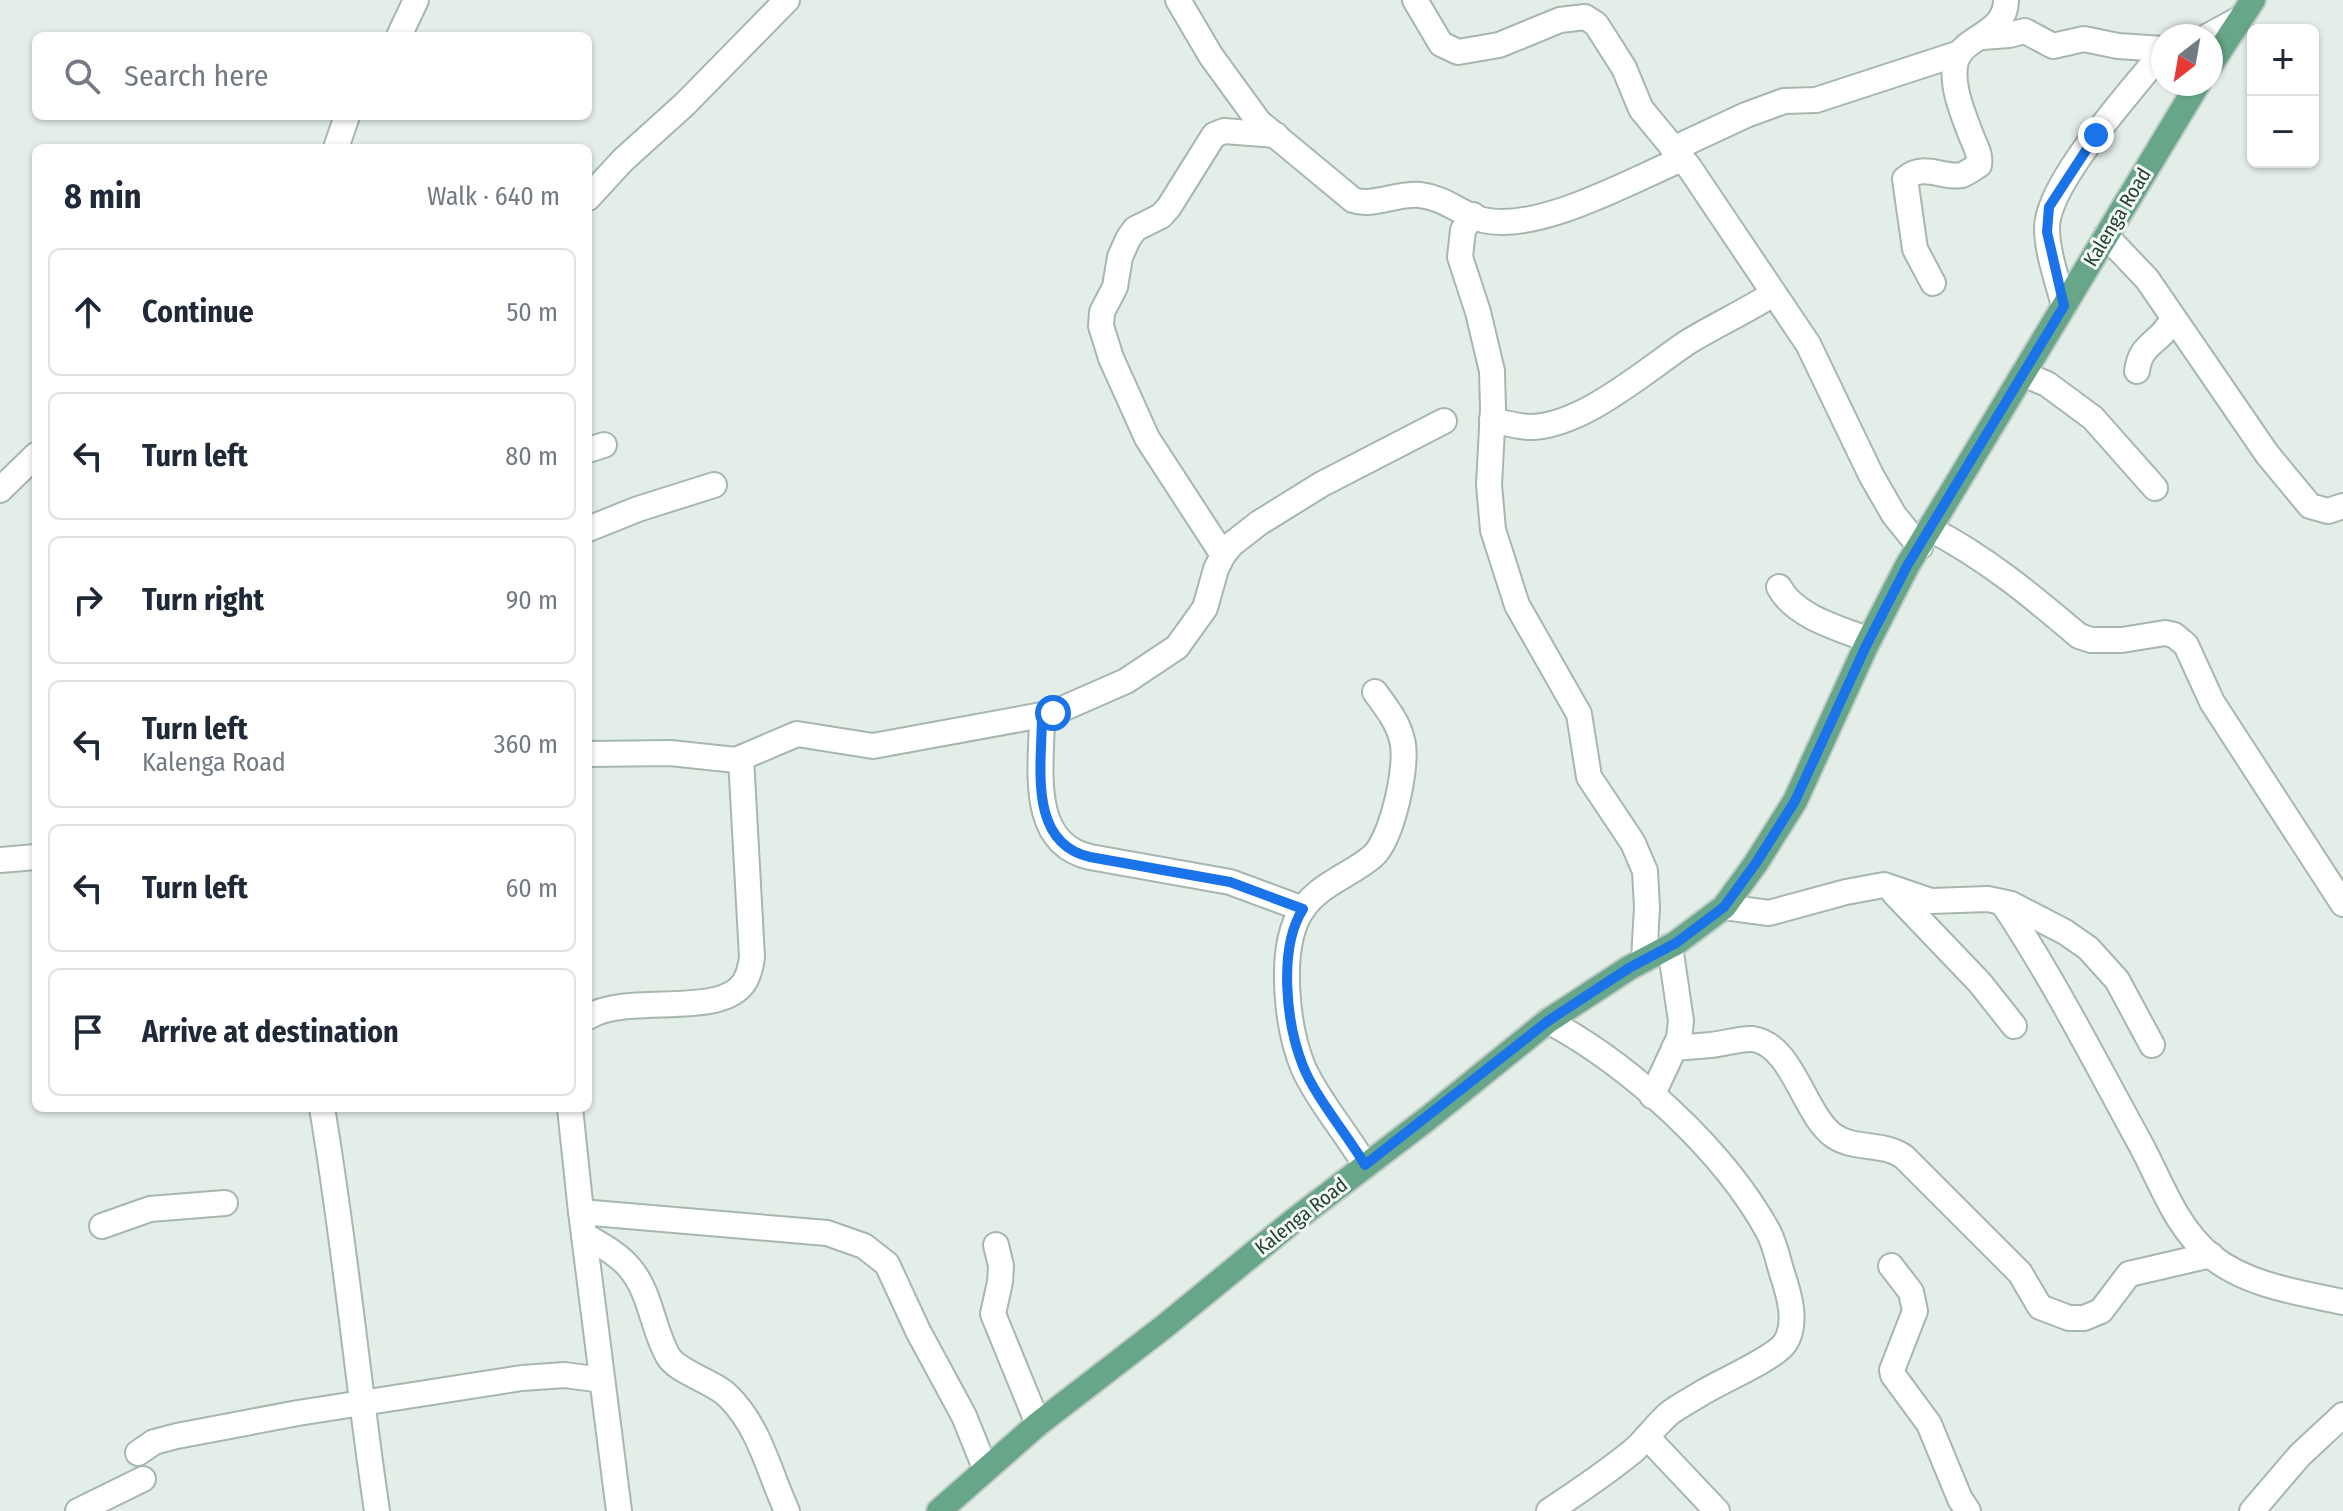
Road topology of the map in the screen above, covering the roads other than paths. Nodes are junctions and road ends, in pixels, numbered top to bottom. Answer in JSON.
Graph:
{"nodes":[{"id":1,"x":416,"y":0,"type":"edge"},
{"id":2,"x":787,"y":0,"type":"edge"},
{"id":3,"x":1178,"y":0,"type":"edge"},
{"id":4,"x":1415,"y":0,"type":"edge"},
{"id":5,"x":2006,"y":0,"type":"edge"},
{"id":6,"x":2247,"y":9,"type":"edge"},
{"id":7,"x":2223,"y":26,"type":"edge"},
{"id":8,"x":401,"y":32,"type":"edge"},
{"id":9,"x":1982,"y":37,"type":"junction"},
{"id":10,"x":2223,"y":46,"type":"edge"},
{"id":11,"x":2151,"y":49,"type":"edge"},
{"id":12,"x":1960,"y":53,"type":"junction"},
{"id":13,"x":2151,"y":65,"type":"edge"},
{"id":14,"x":2191,"y":96,"type":"edge"},
{"id":15,"x":346,"y":120,"type":"edge"},
{"id":16,"x":1276,"y":135,"type":"junction"},
{"id":17,"x":337,"y":144,"type":"edge"},
{"id":18,"x":1678,"y":154,"type":"junction"},
{"id":19,"x":592,"y":194,"type":"edge"},
{"id":20,"x":1473,"y":215,"type":"junction"},
{"id":21,"x":2106,"y":236,"type":"junction"},
{"id":22,"x":1933,"y":283,"type":"dead end"},
{"id":23,"x":1773,"y":294,"type":"junction"},
{"id":24,"x":2064,"y":306,"type":"junction"},
{"id":25,"x":2173,"y":318,"type":"junction"},
{"id":26,"x":2137,"y":371,"type":"dead end"},
{"id":27,"x":2023,"y":374,"type":"junction"},
{"id":28,"x":1492,"y":420,"type":"junction"},
{"id":29,"x":1444,"y":421,"type":"dead end"},
{"id":30,"x":32,"y":459,"type":"edge"},
{"id":31,"x":714,"y":485,"type":"dead end"},
{"id":32,"x":2155,"y":488,"type":"dead end"},
{"id":33,"x":0,"y":490,"type":"edge"},
{"id":34,"x":2343,"y":506,"type":"edge"},
{"id":35,"x":592,"y":527,"type":"edge"},
{"id":36,"x":1925,"y":538,"type":"junction"},
{"id":37,"x":1223,"y":555,"type":"junction"},
{"id":38,"x":1779,"y":587,"type":"dead end"},
{"id":39,"x":1869,"y":640,"type":"junction"},
{"id":40,"x":1375,"y":692,"type":"dead end"},
{"id":41,"x":1042,"y":715,"type":"junction"},
{"id":42,"x":592,"y":754,"type":"edge"},
{"id":43,"x":741,"y":758,"type":"junction"},
{"id":44,"x":32,"y":857,"type":"edge"},
{"id":45,"x":0,"y":860,"type":"edge"},
{"id":46,"x":1887,"y":886,"type":"junction"},
{"id":47,"x":2002,"y":902,"type":"junction"},
{"id":48,"x":2343,"y":904,"type":"edge"},
{"id":49,"x":1724,"y":907,"type":"junction"},
{"id":50,"x":1303,"y":909,"type":"junction"},
{"id":51,"x":1670,"y":946,"type":"junction"},
{"id":52,"x":1644,"y":960,"type":"junction"},
{"id":53,"x":592,"y":1016,"type":"edge"},
{"id":54,"x":1548,"y":1021,"type":"junction"},
{"id":55,"x":2014,"y":1026,"type":"dead end"},
{"id":56,"x":2152,"y":1045,"type":"dead end"},
{"id":57,"x":1674,"y":1048,"type":"junction"},
{"id":58,"x":1652,"y":1096,"type":"junction"},
{"id":59,"x":323,"y":1112,"type":"edge"},
{"id":60,"x":570,"y":1112,"type":"edge"},
{"id":61,"x":1365,"y":1165,"type":"junction"},
{"id":62,"x":225,"y":1203,"type":"dead end"},
{"id":63,"x":582,"y":1223,"type":"junction"},
{"id":64,"x":102,"y":1226,"type":"dead end"},
{"id":65,"x":996,"y":1245,"type":"dead end"},
{"id":66,"x":2211,"y":1255,"type":"junction"},
{"id":67,"x":1891,"y":1266,"type":"dead end"},
{"id":68,"x":2343,"y":1302,"type":"edge"},
{"id":69,"x":602,"y":1380,"type":"junction"},
{"id":70,"x":362,"y":1405,"type":"junction"},
{"id":71,"x":2343,"y":1415,"type":"edge"},
{"id":72,"x":1038,"y":1424,"type":"junction"},
{"id":73,"x":1647,"y":1437,"type":"junction"},
{"id":74,"x":138,"y":1453,"type":"dead end"},
{"id":75,"x":985,"y":1468,"type":"junction"},
{"id":76,"x":143,"y":1479,"type":"dead end"},
{"id":77,"x":78,"y":1511,"type":"edge"},
{"id":78,"x":377,"y":1511,"type":"edge"},
{"id":79,"x":619,"y":1511,"type":"edge"},
{"id":80,"x":787,"y":1511,"type":"edge"},
{"id":81,"x":939,"y":1511,"type":"edge"},
{"id":82,"x":1549,"y":1511,"type":"edge"},
{"id":83,"x":1717,"y":1511,"type":"edge"},
{"id":84,"x":1968,"y":1511,"type":"edge"},
{"id":85,"x":2252,"y":1511,"type":"edge"}],
"edges":[{"from":1,"to":8,"type":"street"},
{"from":2,"to":19,"type":"street"},
{"from":3,"to":16,"type":"street"},
{"from":4,"to":18,"type":"street"},
{"from":5,"to":9,"type":"street"},
{"from":6,"to":7,"type":"street"},
{"from":6,"to":10,"type":"main road"},
{"from":9,"to":11,"type":"street"},
{"from":9,"to":12,"type":"street"},
{"from":12,"to":18,"type":"street"},
{"from":12,"to":22,"type":"street"},
{"from":13,"to":24,"type":"street"},
{"from":14,"to":21,"type":"main road","name":"Kalenga Road"},
{"from":15,"to":17,"type":"street"},
{"from":16,"to":20,"type":"street"},
{"from":16,"to":37,"type":"street"},
{"from":18,"to":20,"type":"street"},
{"from":18,"to":23,"type":"street"},
{"from":20,"to":28,"type":"street"},
{"from":21,"to":24,"type":"main road","name":"Kalenga Road"},
{"from":21,"to":25,"type":"street"},
{"from":23,"to":28,"type":"street"},
{"from":23,"to":36,"type":"street"},
{"from":24,"to":27,"type":"main road","name":"Kalenga Road"},
{"from":25,"to":26,"type":"street"},
{"from":25,"to":34,"type":"street"},
{"from":27,"to":32,"type":"street"},
{"from":27,"to":36,"type":"main road","name":"Kalenga Road"},
{"from":28,"to":52,"type":"street"},
{"from":29,"to":37,"type":"street"},
{"from":30,"to":33,"type":"street"},
{"from":31,"to":35,"type":"street"},
{"from":36,"to":39,"type":"main road","name":"Kalenga Road"},
{"from":36,"to":48,"type":"street"},
{"from":37,"to":41,"type":"street"},
{"from":38,"to":39,"type":"street"},
{"from":39,"to":49,"type":"main road","name":"Kalenga Road"},
{"from":40,"to":50,"type":"street"},
{"from":41,"to":43,"type":"street"},
{"from":41,"to":50,"type":"street"},
{"from":42,"to":43,"type":"street"},
{"from":43,"to":53,"type":"street"},
{"from":44,"to":45,"type":"street"},
{"from":46,"to":47,"type":"street"},
{"from":46,"to":49,"type":"street"},
{"from":46,"to":55,"type":"street"},
{"from":47,"to":56,"type":"street"},
{"from":47,"to":66,"type":"street"},
{"from":49,"to":51,"type":"main road","name":"Kalenga Road"},
{"from":50,"to":61,"type":"street"},
{"from":51,"to":52,"type":"main road","name":"Kalenga Road"},
{"from":51,"to":57,"type":"street"},
{"from":52,"to":54,"type":"main road","name":"Kalenga Road"},
{"from":54,"to":58,"type":"street"},
{"from":54,"to":61,"type":"main road","name":"Kalenga Road"},
{"from":57,"to":58,"type":"street"},
{"from":57,"to":66,"type":"street"},
{"from":58,"to":73,"type":"street"},
{"from":59,"to":70,"type":"street"},
{"from":60,"to":63,"type":"street"},
{"from":61,"to":72,"type":"main road","name":"Kalenga Road"},
{"from":62,"to":64,"type":"street"},
{"from":63,"to":69,"type":"street"},
{"from":63,"to":75,"type":"street"},
{"from":63,"to":80,"type":"street"},
{"from":65,"to":72,"type":"street"},
{"from":66,"to":68,"type":"street"},
{"from":67,"to":84,"type":"street"},
{"from":69,"to":70,"type":"street"},
{"from":69,"to":79,"type":"street"},
{"from":70,"to":74,"type":"street"},
{"from":70,"to":78,"type":"street"},
{"from":71,"to":85,"type":"street"},
{"from":72,"to":75,"type":"main road","name":"Kalenga Road"},
{"from":73,"to":82,"type":"street"},
{"from":73,"to":83,"type":"street"},
{"from":75,"to":81,"type":"main road","name":"Kalenga Road"},
{"from":76,"to":77,"type":"street"}]}
